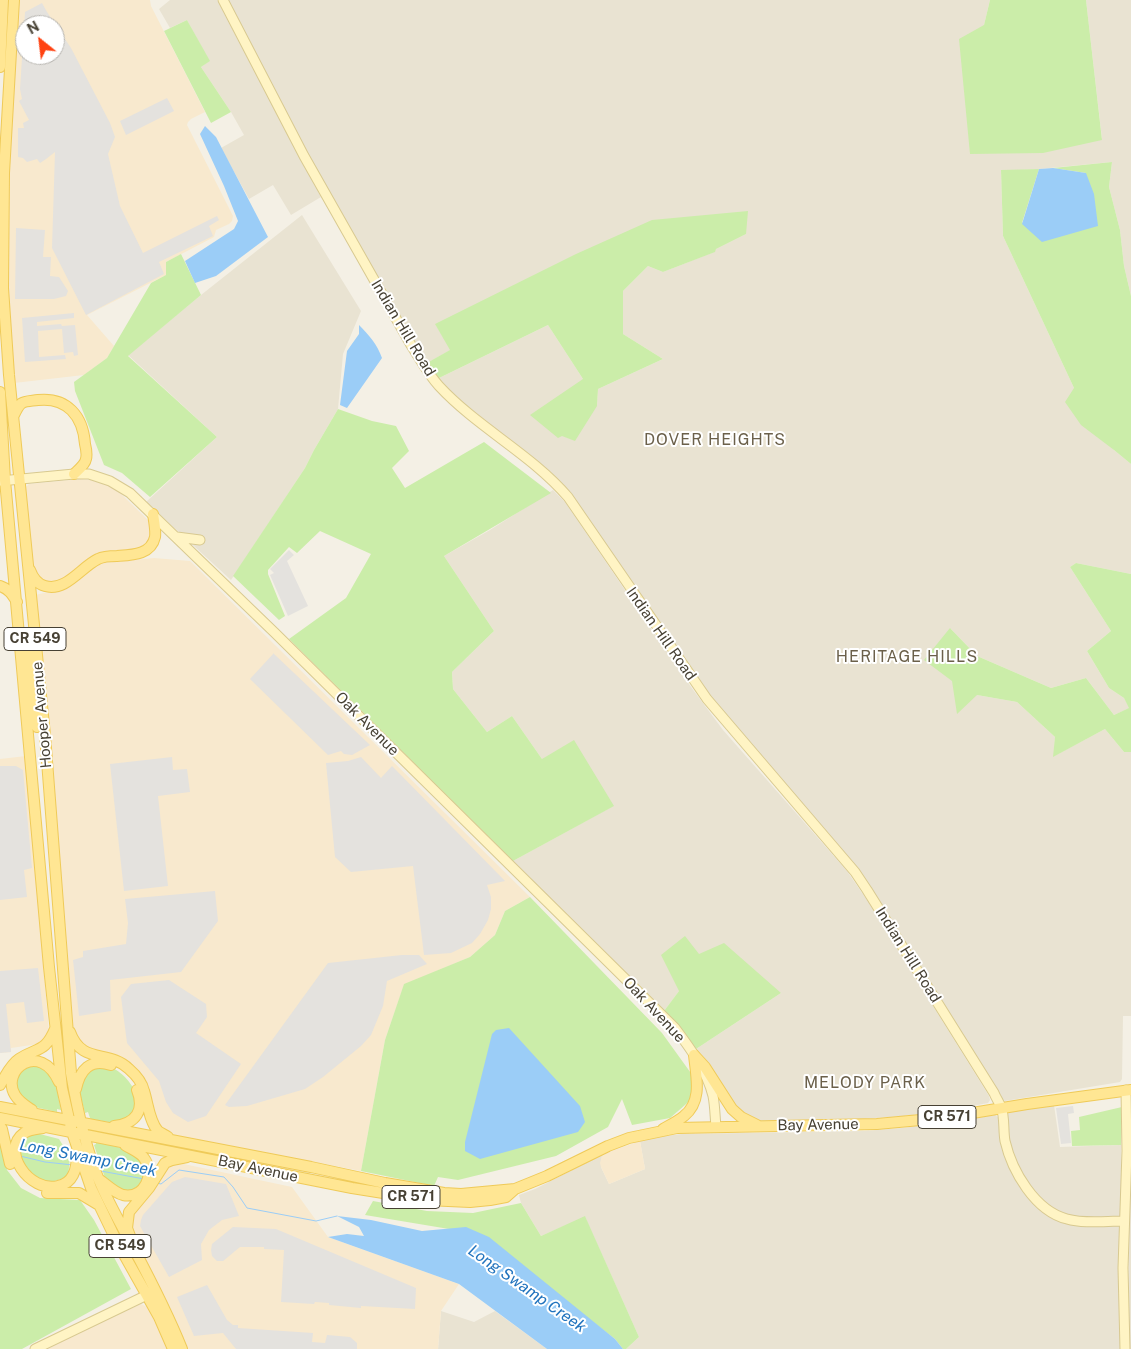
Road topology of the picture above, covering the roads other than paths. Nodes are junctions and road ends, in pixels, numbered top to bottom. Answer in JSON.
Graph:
{"nodes":[{"id":1,"x":3,"y":0,"type":"edge"},
{"id":2,"x":14,"y":0,"type":"edge"},
{"id":3,"x":224,"y":0,"type":"edge"},
{"id":4,"x":0,"y":67,"type":"edge"},
{"id":5,"x":0,"y":392,"type":"edge"},
{"id":6,"x":14,"y":416,"type":"junction"},
{"id":7,"x":74,"y":474,"type":"junction"},
{"id":8,"x":20,"y":479,"type":"junction"},
{"id":9,"x":3,"y":481,"type":"edge"},
{"id":10,"x":153,"y":514,"type":"junction"},
{"id":11,"x":177,"y":537,"type":"junction"},
{"id":12,"x":200,"y":540,"type":"dead end"},
{"id":13,"x":27,"y":562,"type":"junction"},
{"id":14,"x":14,"y":567,"type":"junction"},
{"id":15,"x":0,"y":586,"type":"edge"},
{"id":16,"x":17,"y":602,"type":"junction"},
{"id":17,"x":19,"y":620,"type":"junction"},
{"id":18,"x":52,"y":825,"type":"junction"},
{"id":19,"x":54,"y":846,"type":"junction"},
{"id":20,"x":40,"y":864,"type":"junction"},
{"id":21,"x":46,"y":933,"type":"junction"},
{"id":22,"x":65,"y":1001,"type":"junction"},
{"id":23,"x":66,"y":1022,"type":"junction"},
{"id":24,"x":55,"y":1028,"type":"junction"},
{"id":25,"x":694,"y":1055,"type":"junction"},
{"id":26,"x":0,"y":1085,"type":"edge"},
{"id":27,"x":62,"y":1088,"type":"junction"},
{"id":28,"x":1129,"y":1090,"type":"edge"},
{"id":29,"x":75,"y":1095,"type":"junction"},
{"id":30,"x":0,"y":1107,"type":"edge"},
{"id":31,"x":1001,"y":1108,"type":"junction"},
{"id":32,"x":37,"y":1114,"type":"junction"},
{"id":33,"x":0,"y":1118,"type":"edge"},
{"id":34,"x":69,"y":1120,"type":"junction"},
{"id":35,"x":82,"y":1123,"type":"junction"},
{"id":36,"x":0,"y":1126,"type":"edge"},
{"id":37,"x":47,"y":1127,"type":"junction"},
{"id":38,"x":108,"y":1127,"type":"junction"},
{"id":39,"x":713,"y":1127,"type":"junction"},
{"id":40,"x":760,"y":1127,"type":"junction"},
{"id":41,"x":662,"y":1130,"type":"junction"},
{"id":42,"x":72,"y":1132,"type":"junction"},
{"id":43,"x":85,"y":1135,"type":"junction"},
{"id":44,"x":173,"y":1140,"type":"junction"},
{"id":45,"x":120,"y":1142,"type":"junction"},
{"id":46,"x":11,"y":1154,"type":"junction"},
{"id":47,"x":192,"y":1156,"type":"junction"},
{"id":48,"x":272,"y":1161,"type":"junction"},
{"id":49,"x":82,"y":1166,"type":"junction"},
{"id":50,"x":294,"y":1171,"type":"junction"},
{"id":51,"x":282,"y":1174,"type":"junction"},
{"id":52,"x":98,"y":1178,"type":"junction"},
{"id":53,"x":150,"y":1181,"type":"junction"},
{"id":54,"x":515,"y":1189,"type":"junction"},
{"id":55,"x":100,"y":1206,"type":"junction"},
{"id":56,"x":1124,"y":1222,"type":"junction"},
{"id":57,"x":134,"y":1249,"type":"junction"},
{"id":58,"x":147,"y":1295,"type":"junction"},
{"id":59,"x":35,"y":1349,"type":"edge"},
{"id":60,"x":173,"y":1349,"type":"edge"},
{"id":61,"x":182,"y":1349,"type":"edge"},
{"id":62,"x":1125,"y":1349,"type":"edge"}],
"edges":[{"from":1,"to":4,"type":"main road"},
{"from":2,"to":6,"type":"main road","name":"Hooper Avenue","number":"CR 549"},
{"from":3,"to":31,"type":"street","name":"Indian Hill Road"},
{"from":5,"to":9,"type":"main road","name":"Hooper Avenue","number":"CR 549"},
{"from":6,"to":7,"type":"main road"},
{"from":6,"to":8,"type":"main road","name":"Hooper Avenue","number":"CR 549"},
{"from":7,"to":8,"type":"street","name":"Oak Avenue"},
{"from":7,"to":10,"type":"street","name":"Oak Avenue"},
{"from":8,"to":9,"type":"street","name":"Oak Avenue"},
{"from":8,"to":13,"type":"main road","name":"Hooper Avenue","number":"CR 549"},
{"from":9,"to":14,"type":"main road","name":"Hooper Avenue","number":"CR 549"},
{"from":10,"to":11,"type":"street","name":"Oak Avenue"},
{"from":10,"to":13,"type":"main road"},
{"from":11,"to":12,"type":"street"},
{"from":11,"to":25,"type":"street","name":"Oak Avenue"},
{"from":13,"to":18,"type":"main road","name":"Hooper Avenue","number":"CR 549"},
{"from":14,"to":15,"type":"main road"},
{"from":14,"to":16,"type":"main road","name":"Hooper Avenue","number":"CR 549"},
{"from":15,"to":16,"type":"main road"},
{"from":16,"to":17,"type":"main road","name":"Hooper Avenue","number":"CR 549"},
{"from":17,"to":18,"type":"main road"},
{"from":17,"to":20,"type":"main road","name":"Hooper Avenue","number":"CR 549"},
{"from":18,"to":19,"type":"main road","name":"Hooper Avenue","number":"CR 549"},
{"from":19,"to":20,"type":"main road"},
{"from":19,"to":22,"type":"main road","name":"Hooper Avenue","number":"CR 549"},
{"from":20,"to":21,"type":"main road","name":"Hooper Avenue","number":"CR 549"},
{"from":21,"to":22,"type":"main road"},
{"from":21,"to":24,"type":"main road","name":"Hooper Avenue","number":"CR 549"},
{"from":22,"to":23,"type":"main road","name":"Hooper Avenue","number":"CR 549"},
{"from":23,"to":29,"type":"main road","name":"Hooper Avenue","number":"CR 549"},
{"from":23,"to":44,"type":"main road"},
{"from":24,"to":26,"type":"main road"},
{"from":24,"to":27,"type":"main road","name":"Hooper Avenue","number":"CR 549"},
{"from":25,"to":39,"type":"street","name":"Oak Avenue"},
{"from":25,"to":40,"type":"main road"},
{"from":25,"to":41,"type":"main road"},
{"from":27,"to":32,"type":"main road"},
{"from":27,"to":34,"type":"main road","name":"Hooper Avenue","number":"CR 549"},
{"from":28,"to":31,"type":"main road","name":"Bay Avenue","number":"CR 571"},
{"from":28,"to":56,"type":"street"},
{"from":29,"to":35,"type":"main road","name":"Hooper Avenue","number":"CR 549"},
{"from":29,"to":38,"type":"main road"},
{"from":30,"to":32,"type":"main road","name":"Bay Avenue","number":"CR 571"},
{"from":31,"to":40,"type":"main road","name":"Bay Avenue","number":"CR 571"},
{"from":31,"to":56,"type":"street","name":"Indian Hill Road"},
{"from":32,"to":34,"type":"main road","name":"Bay Avenue","number":"CR 571"},
{"from":33,"to":37,"type":"main road","name":"Bay Avenue"},
{"from":34,"to":35,"type":"main road","name":"Bay Avenue","number":"CR 571"},
{"from":34,"to":42,"type":"main road","name":"Hooper Avenue","number":"CR 549"},
{"from":35,"to":38,"type":"main road","name":"Bay Avenue","number":"CR 571"},
{"from":35,"to":43,"type":"main road","name":"Hooper Avenue","number":"CR 549"},
{"from":36,"to":46,"type":"main road"},
{"from":37,"to":42,"type":"main road","name":"Bay Avenue"},
{"from":37,"to":46,"type":"main road"},
{"from":38,"to":44,"type":"main road","name":"Bay Avenue","number":"CR 571"},
{"from":39,"to":40,"type":"main road","name":"Bay Avenue","number":"CR 571"},
{"from":39,"to":41,"type":"main road","name":"Bay Avenue","number":"CR 571"},
{"from":41,"to":54,"type":"main road","name":"Bay Avenue","number":"CR 571"},
{"from":42,"to":43,"type":"main road","name":"Bay Avenue"},
{"from":42,"to":49,"type":"main road","name":"Hooper Avenue","number":"CR 549"},
{"from":43,"to":45,"type":"main road","name":"Bay Avenue"},
{"from":43,"to":49,"type":"main road","name":"Hooper Avenue","number":"CR 549"},
{"from":44,"to":48,"type":"main road","name":"Bay Avenue","number":"CR 571"},
{"from":45,"to":47,"type":"main road","name":"Bay Avenue"},
{"from":45,"to":48,"type":"main road"},
{"from":45,"to":53,"type":"main road"},
{"from":46,"to":49,"type":"main road"},
{"from":46,"to":55,"type":"main road"},
{"from":47,"to":51,"type":"main road","name":"Bay Avenue"},
{"from":47,"to":53,"type":"main road"},
{"from":48,"to":50,"type":"main road","name":"Bay Avenue","number":"CR 571"},
{"from":48,"to":51,"type":"main road"},
{"from":49,"to":52,"type":"main road","name":"Hooper Avenue","number":"CR 549"},
{"from":49,"to":55,"type":"main road","name":"Hooper Avenue","number":"CR 549"},
{"from":50,"to":51,"type":"main road"},
{"from":50,"to":54,"type":"main road","name":"Bay Avenue","number":"CR 571"},
{"from":50,"to":54,"type":"main road","name":"Bay Avenue","number":"CR 571"},
{"from":52,"to":53,"type":"main road"},
{"from":52,"to":57,"type":"main road","name":"Hooper Avenue","number":"CR 549"},
{"from":53,"to":57,"type":"main road"},
{"from":55,"to":58,"type":"main road","name":"Hooper Avenue","number":"CR 549"},
{"from":56,"to":62,"type":"street"},
{"from":57,"to":61,"type":"main road","name":"Hooper Avenue","number":"CR 549"},
{"from":58,"to":59,"type":"street"},
{"from":58,"to":60,"type":"main road","name":"Hooper Avenue","number":"CR 549"}]}
